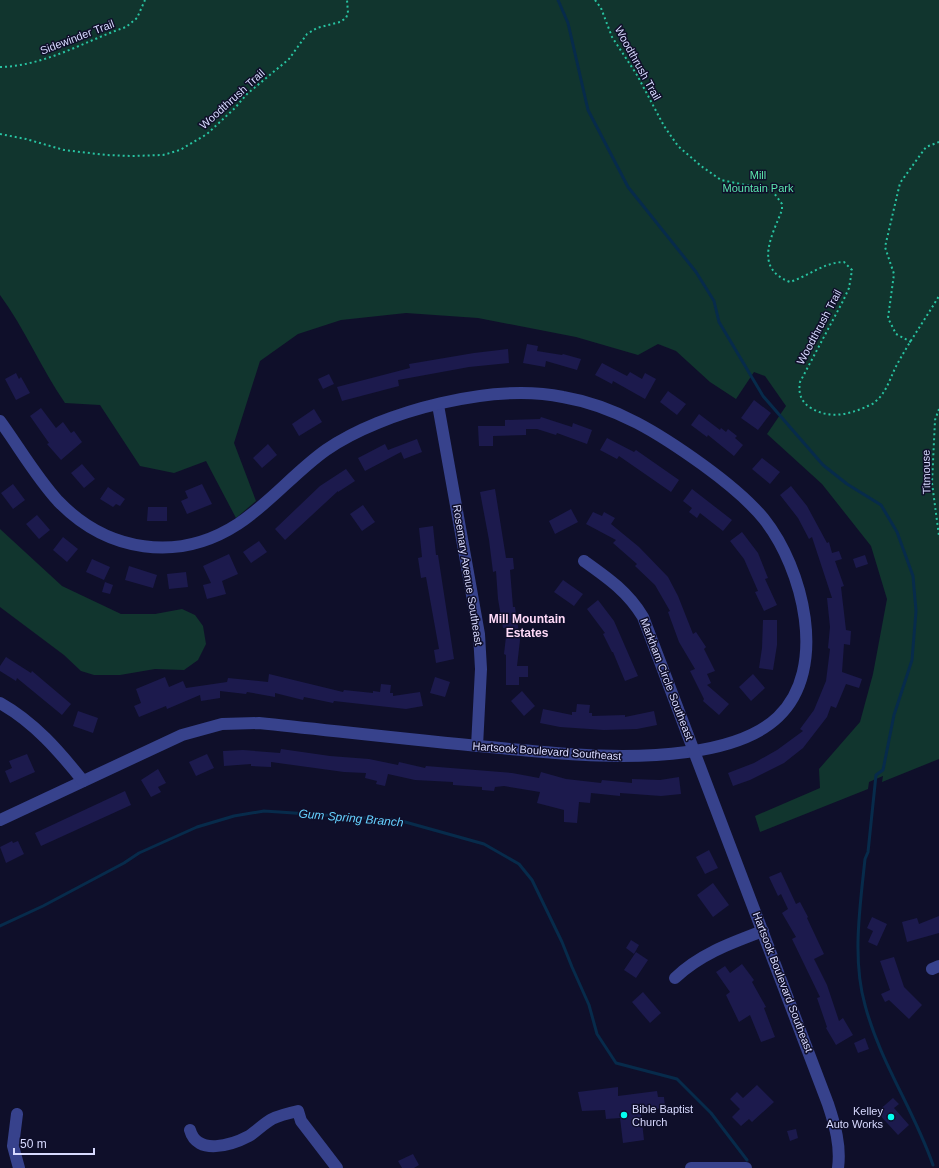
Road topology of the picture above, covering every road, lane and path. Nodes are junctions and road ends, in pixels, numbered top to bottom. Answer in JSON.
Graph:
{"nodes":[{"id":1,"x":145,"y":0,"type":"edge"},
{"id":2,"x":347,"y":0,"type":"edge"},
{"id":3,"x":595,"y":0,"type":"edge"},
{"id":4,"x":0,"y":68,"type":"edge"},
{"id":5,"x":0,"y":134,"type":"edge"},
{"id":6,"x":939,"y":142,"type":"edge"},
{"id":7,"x":939,"y":296,"type":"edge"},
{"id":8,"x":911,"y":342,"type":"junction"},
{"id":9,"x":438,"y":405,"type":"junction"},
{"id":10,"x":939,"y":409,"type":"edge"},
{"id":11,"x":0,"y":420,"type":"edge"},
{"id":12,"x":939,"y":536,"type":"edge"},
{"id":13,"x":584,"y":562,"type":"dead end"},
{"id":14,"x":0,"y":703,"type":"edge"},
{"id":15,"x":477,"y":746,"type":"junction"},
{"id":16,"x":694,"y":751,"type":"junction"},
{"id":17,"x":83,"y":781,"type":"junction"},
{"id":18,"x":0,"y":820,"type":"edge"},
{"id":19,"x":763,"y":931,"type":"junction"},
{"id":20,"x":675,"y":978,"type":"dead end"},
{"id":21,"x":17,"y":1114,"type":"dead end"},
{"id":22,"x":190,"y":1130,"type":"dead end"},
{"id":23,"x":19,"y":1168,"type":"edge"},
{"id":24,"x":337,"y":1168,"type":"edge"},
{"id":25,"x":691,"y":1168,"type":"edge"},
{"id":26,"x":746,"y":1168,"type":"edge"},
{"id":27,"x":838,"y":1168,"type":"edge"}],
"edges":[{"from":1,"to":4,"type":"path","name":"Sidewinder Trail"},
{"from":2,"to":5,"type":"path","name":"Woodthrush Trail"},
{"from":3,"to":8,"type":"path","name":"Woodthrush Trail"},
{"from":6,"to":8,"type":"path"},
{"from":7,"to":8,"type":"path","name":"Woodthrush Trail"},
{"from":9,"to":11,"type":"street"},
{"from":9,"to":15,"type":"street","name":"Rosemary Avenue Southeast"},
{"from":9,"to":16,"type":"street"},
{"from":10,"to":12,"type":"path","name":"Titmouse"},
{"from":13,"to":16,"type":"street","name":"Markham Circle Southeast"},
{"from":14,"to":17,"type":"street"},
{"from":15,"to":16,"type":"street","name":"Hartsook Boulevard Southeast"},
{"from":15,"to":17,"type":"street","name":"Hartsook Boulevard Southeast"},
{"from":16,"to":19,"type":"street","name":"Hartsook Boulevard Southeast"},
{"from":17,"to":18,"type":"street","name":"Hartsook Boulevard Southeast"},
{"from":19,"to":20,"type":"street"},
{"from":19,"to":27,"type":"street","name":"Hartsook Boulevard Southeast"},
{"from":21,"to":23,"type":"street"},
{"from":22,"to":24,"type":"street"},
{"from":25,"to":26,"type":"street"}]}
